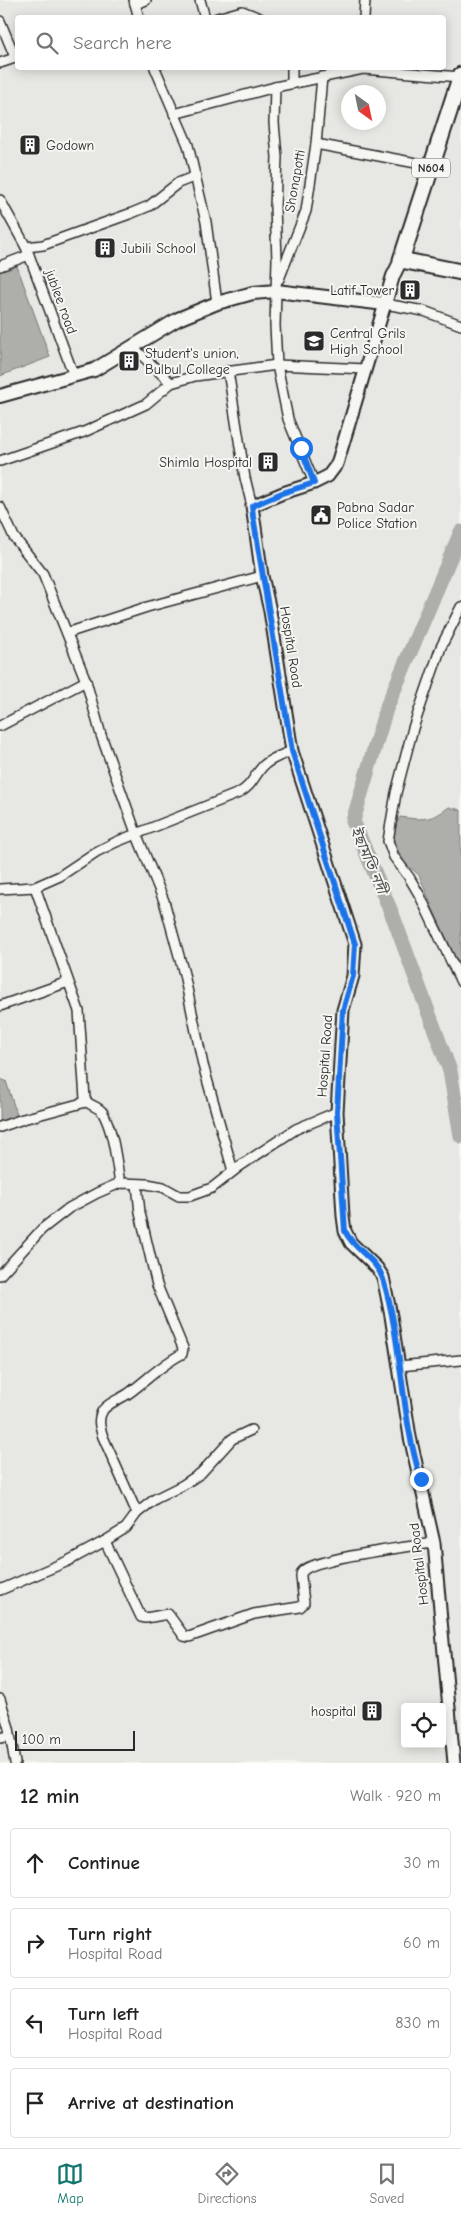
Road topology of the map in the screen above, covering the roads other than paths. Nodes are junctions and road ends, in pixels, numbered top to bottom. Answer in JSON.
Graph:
{"nodes":[{"id":1,"x":146,"y":0,"type":"edge"},
{"id":2,"x":200,"y":0,"type":"edge"},
{"id":3,"x":365,"y":0,"type":"edge"},
{"id":4,"x":135,"y":2,"type":"edge"},
{"id":5,"x":138,"y":15,"type":"edge"},
{"id":6,"x":204,"y":15,"type":"edge"},
{"id":7,"x":228,"y":15,"type":"edge"},
{"id":8,"x":252,"y":15,"type":"edge"},
{"id":9,"x":364,"y":15,"type":"edge"},
{"id":10,"x":0,"y":21,"type":"edge"},
{"id":11,"x":15,"y":55,"type":"edge"},
{"id":12,"x":15,"y":57,"type":"edge"},
{"id":13,"x":0,"y":63,"type":"edge"},
{"id":14,"x":156,"y":70,"type":"edge"},
{"id":15,"x":292,"y":70,"type":"edge"},
{"id":16,"x":354,"y":70,"type":"edge"},
{"id":17,"x":388,"y":70,"type":"edge"},
{"id":18,"x":461,"y":76,"type":"edge"},
{"id":19,"x":322,"y":77,"type":"junction"},
{"id":20,"x":292,"y":83,"type":"junction"},
{"id":21,"x":275,"y":87,"type":"junction"},
{"id":22,"x":457,"y":105,"type":"edge"},
{"id":23,"x":174,"y":114,"type":"junction"},
{"id":24,"x":316,"y":144,"type":"junction"},
{"id":25,"x":432,"y":166,"type":"junction"},
{"id":26,"x":196,"y":176,"type":"junction"},
{"id":27,"x":0,"y":200,"type":"edge"},
{"id":28,"x":27,"y":251,"type":"junction"},
{"id":29,"x":401,"y":260,"type":"junction"},
{"id":30,"x":0,"y":266,"type":"edge"},
{"id":31,"x":461,"y":272,"type":"edge"},
{"id":32,"x":277,"y":288,"type":"junction"},
{"id":33,"x":217,"y":303,"type":"junction"},
{"id":34,"x":385,"y":304,"type":"junction"},
{"id":35,"x":461,"y":325,"type":"edge"},
{"id":36,"x":133,"y":347,"type":"junction"},
{"id":37,"x":277,"y":365,"type":"junction"},
{"id":38,"x":366,"y":369,"type":"junction"},
{"id":39,"x":228,"y":371,"type":"junction"},
{"id":40,"x":74,"y":376,"type":"junction"},
{"id":41,"x":171,"y":382,"type":"junction"},
{"id":42,"x":0,"y":396,"type":"edge"},
{"id":43,"x":0,"y":461,"type":"edge"},
{"id":44,"x":314,"y":483,"type":"junction"},
{"id":45,"x":252,"y":506,"type":"junction"},
{"id":46,"x":0,"y":507,"type":"edge"},
{"id":47,"x":262,"y":576,"type":"junction"},
{"id":48,"x":461,"y":607,"type":"edge"},
{"id":49,"x":67,"y":633,"type":"junction"},
{"id":50,"x":86,"y":681,"type":"junction"},
{"id":51,"x":0,"y":726,"type":"edge"},
{"id":52,"x":292,"y":751,"type":"junction"},
{"id":53,"x":136,"y":833,"type":"junction"},
{"id":54,"x":35,"y":887,"type":"junction"},
{"id":55,"x":0,"y":889,"type":"edge"},
{"id":56,"x":457,"y":964,"type":"edge"},
{"id":57,"x":68,"y":982,"type":"junction"},
{"id":58,"x":461,"y":982,"type":"edge"},
{"id":59,"x":0,"y":1006,"type":"edge"},
{"id":60,"x":86,"y":1102,"type":"junction"},
{"id":61,"x":337,"y":1112,"type":"junction"},
{"id":62,"x":0,"y":1127,"type":"edge"},
{"id":63,"x":233,"y":1171,"type":"junction"},
{"id":64,"x":120,"y":1183,"type":"junction"},
{"id":65,"x":138,"y":1184,"type":"junction"},
{"id":66,"x":0,"y":1275,"type":"edge"},
{"id":67,"x":460,"y":1360,"type":"edge"},
{"id":68,"x":400,"y":1366,"type":"junction"},
{"id":69,"x":252,"y":1430,"type":"dead end"},
{"id":70,"x":137,"y":1514,"type":"junction"},
{"id":71,"x":105,"y":1542,"type":"junction"},
{"id":72,"x":434,"y":1543,"type":"junction"},
{"id":73,"x":0,"y":1590,"type":"edge"},
{"id":74,"x":0,"y":1699,"type":"edge"},
{"id":75,"x":10,"y":1736,"type":"junction"},
{"id":76,"x":0,"y":1738,"type":"edge"},
{"id":77,"x":15,"y":1763,"type":"edge"},
{"id":78,"x":454,"y":1763,"type":"edge"}],
"edges":[{"from":1,"to":4,"type":"street"},
{"from":2,"to":6,"type":"street"},
{"from":3,"to":9,"type":"street"},
{"from":4,"to":5,"type":"street"},
{"from":7,"to":8,"type":"street"},
{"from":10,"to":11,"type":"street"},
{"from":12,"to":13,"type":"street"},
{"from":14,"to":23,"type":"street"},
{"from":15,"to":20,"type":"street"},
{"from":16,"to":19,"type":"street"},
{"from":17,"to":18,"type":"street"},
{"from":18,"to":22,"type":"highway","number":"N604"},
{"from":19,"to":20,"type":"street"},
{"from":19,"to":24,"type":"street","name":"Shonapotti"},
{"from":20,"to":21,"type":"street"},
{"from":21,"to":23,"type":"street"},
{"from":21,"to":32,"type":"street","name":"Shonapotti"},
{"from":22,"to":25,"type":"highway","number":"N604"},
{"from":23,"to":26,"type":"street"},
{"from":24,"to":25,"type":"street"},
{"from":24,"to":32,"type":"street","name":"Shonapotti"},
{"from":25,"to":29,"type":"highway","number":"N604"},
{"from":26,"to":28,"type":"street"},
{"from":26,"to":33,"type":"street"},
{"from":27,"to":28,"type":"street","name":"jublee road"},
{"from":28,"to":30,"type":"street"},
{"from":28,"to":40,"type":"street","name":"jublee road"},
{"from":29,"to":31,"type":"highway"},
{"from":29,"to":34,"type":"main road"},
{"from":32,"to":33,"type":"main road"},
{"from":32,"to":34,"type":"main road"},
{"from":32,"to":37,"type":"street"},
{"from":33,"to":36,"type":"main road"},
{"from":34,"to":35,"type":"street"},
{"from":34,"to":38,"type":"main road"},
{"from":36,"to":40,"type":"main road"},
{"from":36,"to":41,"type":"street"},
{"from":37,"to":38,"type":"street"},
{"from":37,"to":39,"type":"street"},
{"from":37,"to":44,"type":"street"},
{"from":38,"to":44,"type":"main road"},
{"from":39,"to":41,"type":"street"},
{"from":39,"to":45,"type":"street"},
{"from":40,"to":42,"type":"main road"},
{"from":41,"to":43,"type":"street"},
{"from":44,"to":45,"type":"main road"},
{"from":45,"to":47,"type":"main road","name":"Hospital Road"},
{"from":46,"to":49,"type":"street"},
{"from":47,"to":49,"type":"street"},
{"from":47,"to":52,"type":"main road","name":"Hospital Road"},
{"from":48,"to":56,"type":"street"},
{"from":49,"to":50,"type":"street"},
{"from":50,"to":51,"type":"street"},
{"from":50,"to":53,"type":"street"},
{"from":52,"to":53,"type":"street"},
{"from":52,"to":61,"type":"main road","name":"Hospital Road"},
{"from":53,"to":54,"type":"street"},
{"from":53,"to":63,"type":"street"},
{"from":54,"to":55,"type":"street"},
{"from":54,"to":57,"type":"street"},
{"from":56,"to":58,"type":"street"},
{"from":57,"to":59,"type":"street"},
{"from":57,"to":60,"type":"street"},
{"from":60,"to":62,"type":"street"},
{"from":60,"to":64,"type":"street"},
{"from":61,"to":63,"type":"street"},
{"from":61,"to":68,"type":"main road","name":"Hospital Road"},
{"from":63,"to":65,"type":"street"},
{"from":64,"to":65,"type":"street"},
{"from":64,"to":66,"type":"street"},
{"from":65,"to":70,"type":"street"},
{"from":67,"to":68,"type":"street"},
{"from":68,"to":72,"type":"main road","name":"Hospital Road"},
{"from":69,"to":70,"type":"street"},
{"from":70,"to":71,"type":"street"},
{"from":71,"to":72,"type":"street"},
{"from":71,"to":73,"type":"street"},
{"from":72,"to":78,"type":"main road","name":"Hospital Road"},
{"from":74,"to":75,"type":"street"},
{"from":75,"to":76,"type":"street"},
{"from":75,"to":77,"type":"street"}]}
